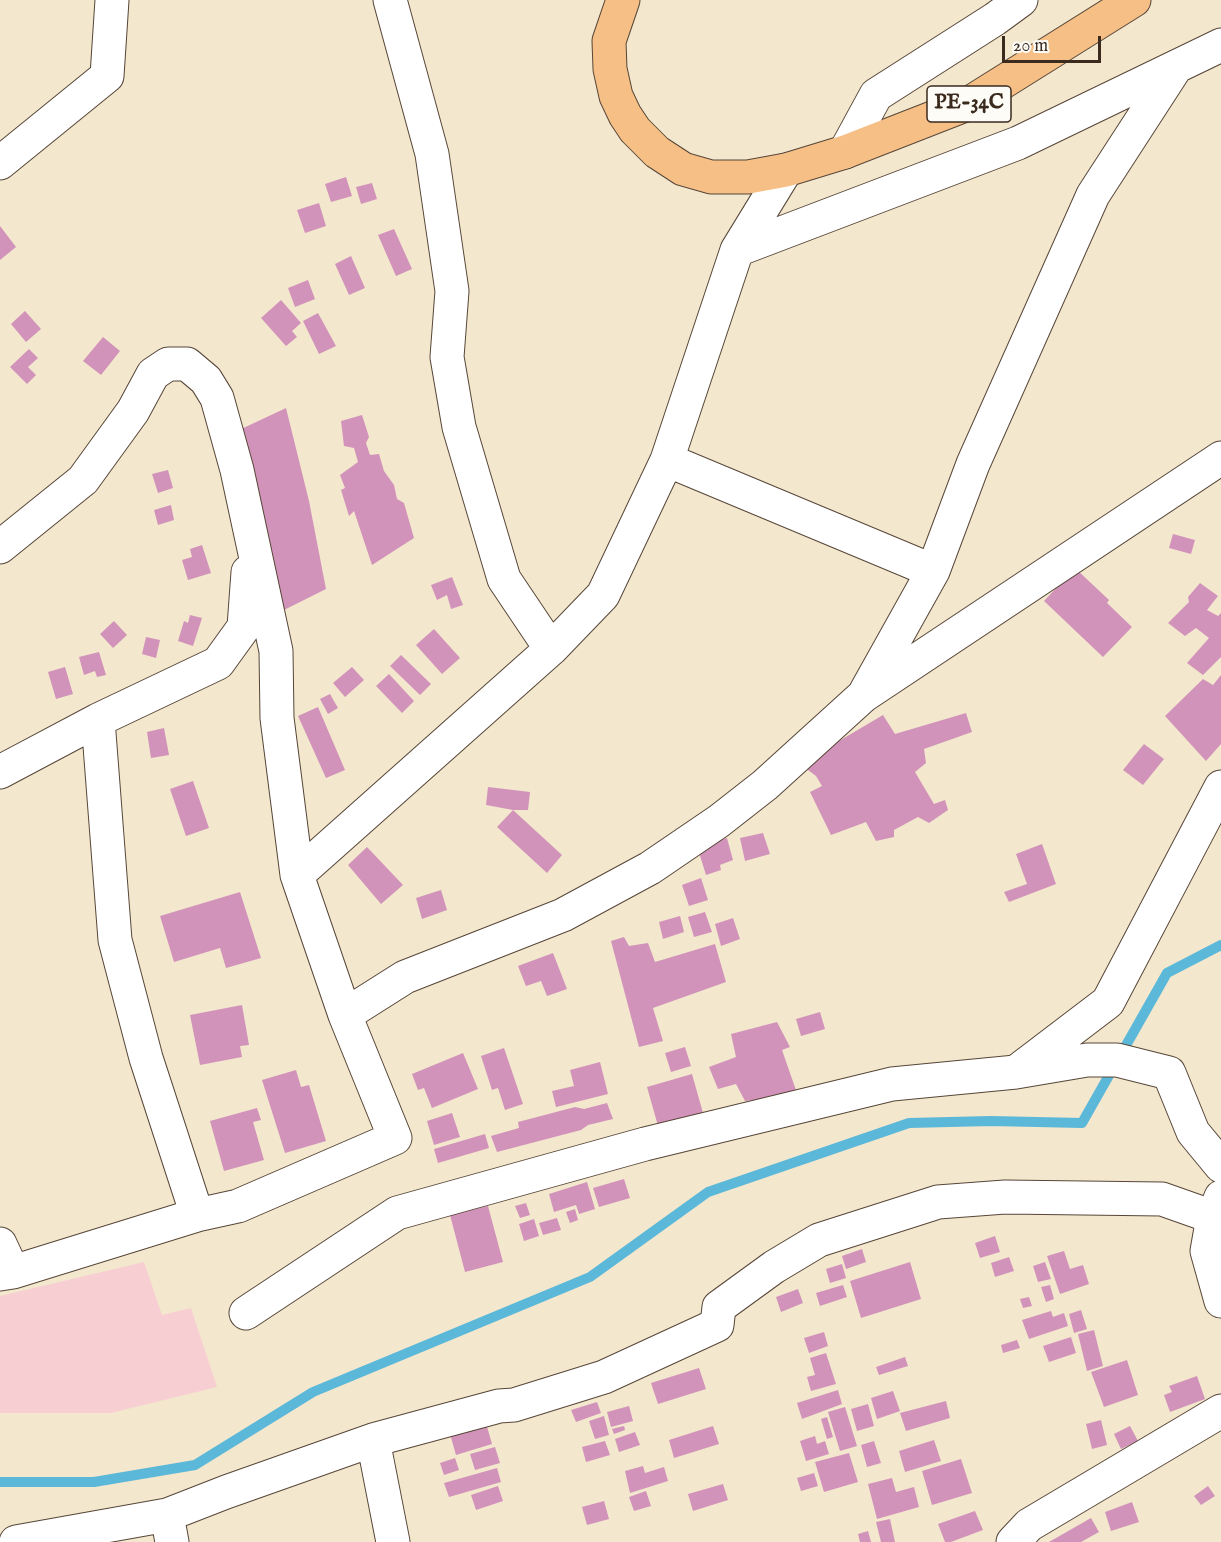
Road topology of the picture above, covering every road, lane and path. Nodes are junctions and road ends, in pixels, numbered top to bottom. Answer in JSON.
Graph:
{"nodes":[{"id":1,"x":112,"y":0,"type":"edge"},
{"id":2,"x":390,"y":0,"type":"edge"},
{"id":3,"x":623,"y":0,"type":"edge"},
{"id":4,"x":1021,"y":0,"type":"edge"},
{"id":5,"x":1134,"y":0,"type":"edge"},
{"id":6,"x":1221,"y":45,"type":"edge"},
{"id":7,"x":1176,"y":67,"type":"junction"},
{"id":8,"x":845,"y":152,"type":"junction"},
{"id":9,"x":0,"y":163,"type":"edge"},
{"id":10,"x":786,"y":170,"type":"junction"},
{"id":11,"x":737,"y":250,"type":"junction"},
{"id":12,"x":1221,"y":458,"type":"edge"},
{"id":13,"x":667,"y":460,"type":"junction"},
{"id":14,"x":251,"y":537,"type":"junction"},
{"id":15,"x":0,"y":547,"type":"edge"},
{"id":16,"x":933,"y":571,"type":"junction"},
{"id":17,"x":551,"y":649,"type":"junction"},
{"id":18,"x":864,"y":696,"type":"junction"},
{"id":19,"x":98,"y":720,"type":"junction"},
{"id":20,"x":0,"y":772,"type":"edge"},
{"id":21,"x":1221,"y":787,"type":"edge"},
{"id":22,"x":297,"y":875,"type":"junction"},
{"id":23,"x":345,"y":1015,"type":"junction"},
{"id":24,"x":1016,"y":1072,"type":"junction"},
{"id":25,"x":1221,"y":1166,"type":"edge"},
{"id":26,"x":1217,"y":1207,"type":"edge"},
{"id":27,"x":197,"y":1215,"type":"junction"},
{"id":28,"x":4,"y":1263,"type":"edge"},
{"id":29,"x":1221,"y":1301,"type":"edge"},
{"id":30,"x":246,"y":1314,"type":"dead end"},
{"id":31,"x":1221,"y":1411,"type":"edge"},
{"id":32,"x":373,"y":1440,"type":"junction"},
{"id":33,"x":169,"y":1529,"type":"edge"},
{"id":34,"x":16,"y":1542,"type":"edge"},
{"id":35,"x":393,"y":1542,"type":"edge"},
{"id":36,"x":1013,"y":1542,"type":"edge"}],
"edges":[{"from":1,"to":9,"type":"street"},
{"from":2,"to":17,"type":"street"},
{"from":3,"to":10,"type":"main road","number":"PE-34C"},
{"from":4,"to":8,"type":"street"},
{"from":5,"to":8,"type":"main road","number":"PE-34C"},
{"from":6,"to":7,"type":"street"},
{"from":7,"to":11,"type":"street"},
{"from":7,"to":16,"type":"street"},
{"from":8,"to":10,"type":"main road","number":"PE-34C"},
{"from":10,"to":11,"type":"street"},
{"from":11,"to":13,"type":"street"},
{"from":12,"to":18,"type":"street"},
{"from":13,"to":16,"type":"street"},
{"from":13,"to":17,"type":"street"},
{"from":14,"to":15,"type":"street"},
{"from":14,"to":19,"type":"street"},
{"from":14,"to":22,"type":"street"},
{"from":16,"to":18,"type":"street"},
{"from":17,"to":22,"type":"street"},
{"from":18,"to":23,"type":"street"},
{"from":19,"to":20,"type":"street"},
{"from":19,"to":27,"type":"street"},
{"from":21,"to":24,"type":"street"},
{"from":22,"to":23,"type":"street"},
{"from":23,"to":27,"type":"street"},
{"from":24,"to":25,"type":"street"},
{"from":24,"to":30,"type":"street"},
{"from":26,"to":29,"type":"street"},
{"from":26,"to":32,"type":"street"},
{"from":27,"to":28,"type":"street"},
{"from":31,"to":36,"type":"street"},
{"from":32,"to":33,"type":"street"},
{"from":32,"to":35,"type":"street"},
{"from":33,"to":34,"type":"street"}]}
